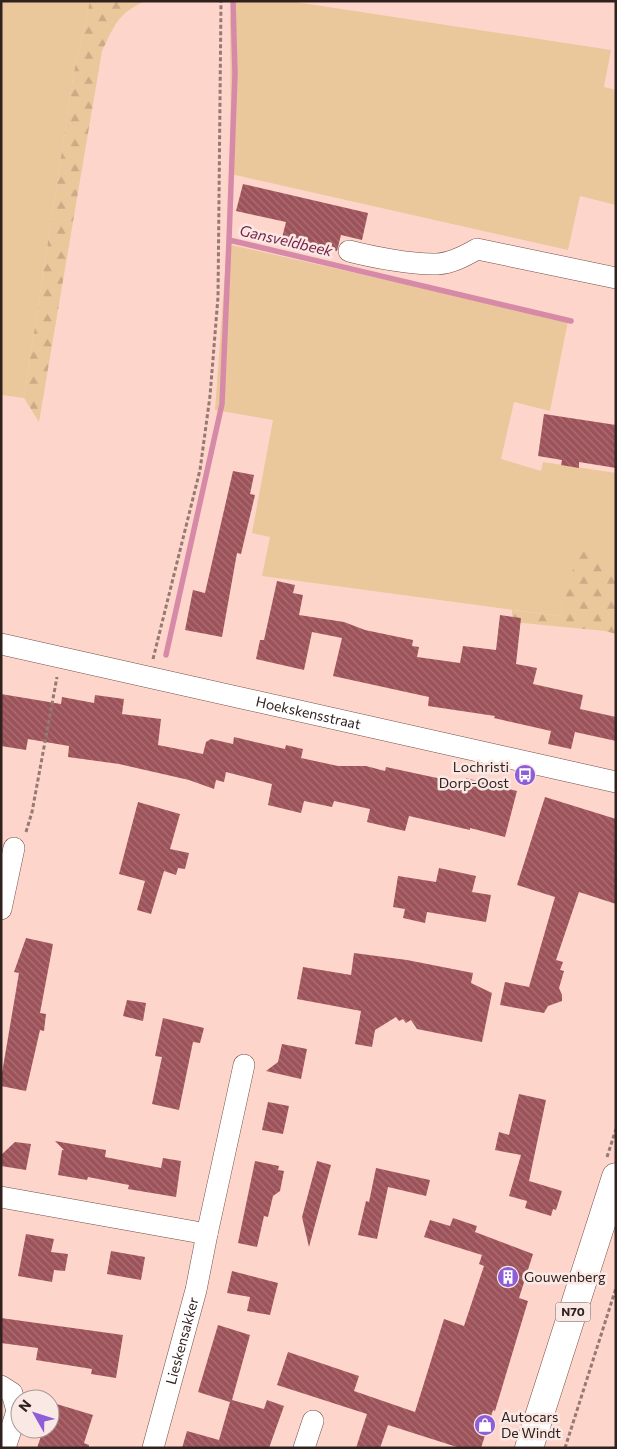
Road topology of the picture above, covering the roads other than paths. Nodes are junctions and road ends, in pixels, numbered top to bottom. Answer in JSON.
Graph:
{"nodes":[{"id":1,"x":349,"y":251,"type":"dead end"},
{"id":2,"x":616,"y":278,"type":"edge"},
{"id":3,"x":1,"y":644,"type":"edge"},
{"id":4,"x":616,"y":782,"type":"edge"},
{"id":5,"x":14,"y":848,"type":"road end"},
{"id":6,"x":1,"y":910,"type":"edge"},
{"id":7,"x":244,"y":1065,"type":"dead end"},
{"id":8,"x":616,"y":1177,"type":"edge"},
{"id":9,"x":1,"y":1197,"type":"edge"},
{"id":10,"x":616,"y":1222,"type":"edge"},
{"id":11,"x":208,"y":1234,"type":"junction"},
{"id":12,"x":1,"y":1386,"type":"edge"},
{"id":13,"x":313,"y":1421,"type":"dead end"},
{"id":14,"x":5,"y":1448,"type":"edge"},
{"id":15,"x":153,"y":1448,"type":"edge"},
{"id":16,"x":304,"y":1448,"type":"edge"},
{"id":17,"x":529,"y":1448,"type":"edge"},
{"id":18,"x":545,"y":1448,"type":"edge"}],
"edges":[{"from":1,"to":2,"type":"street"},
{"from":3,"to":4,"type":"street","name":"Hoekskensstraat"},
{"from":5,"to":6,"type":"street"},
{"from":7,"to":11,"type":"street","name":"Lieskensakker"},
{"from":8,"to":17,"type":"main road","number":"N70"},
{"from":9,"to":11,"type":"street"},
{"from":10,"to":18,"type":"main road","number":"N70"},
{"from":11,"to":15,"type":"street","name":"Lieskensakker"},
{"from":12,"to":14,"type":"street"},
{"from":13,"to":16,"type":"street"}]}
